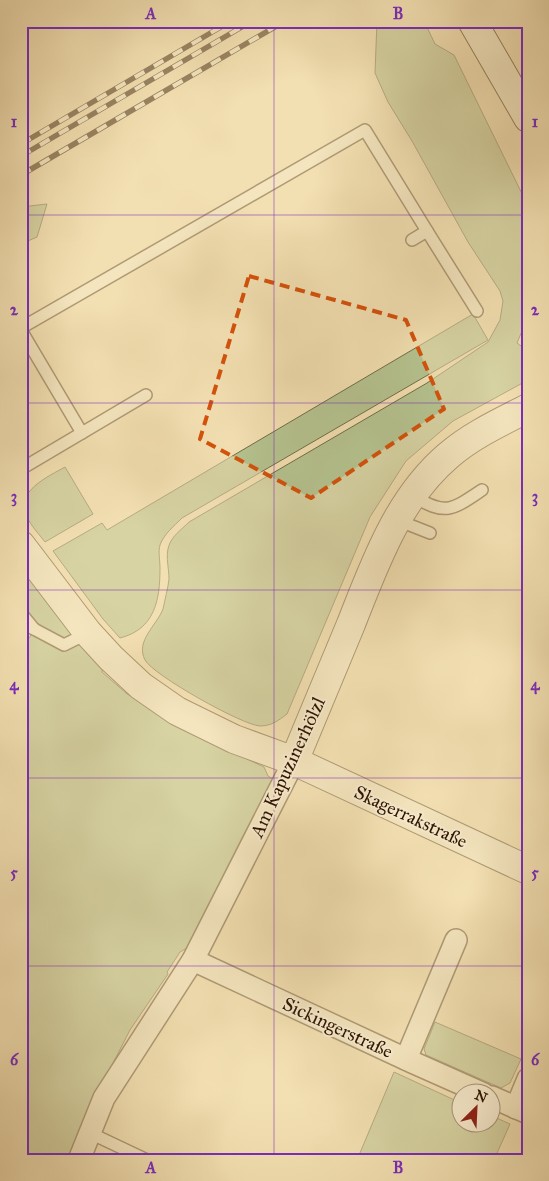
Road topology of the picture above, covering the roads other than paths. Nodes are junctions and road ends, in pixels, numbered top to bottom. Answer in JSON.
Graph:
{"nodes":[{"id":1,"x":472,"y":21,"type":"edge"},
{"id":2,"x":528,"y":118,"type":"edge"},
{"id":3,"x":427,"y":232,"type":"junction"},
{"id":4,"x":412,"y":240,"type":"dead end"},
{"id":5,"x":477,"y":311,"type":"dead end"},
{"id":6,"x":21,"y":329,"type":"edge"},
{"id":7,"x":146,"y":395,"type":"dead end"},
{"id":8,"x":528,"y":408,"type":"edge"},
{"id":9,"x":82,"y":433,"type":"junction"},
{"id":10,"x":21,"y":468,"type":"edge"},
{"id":11,"x":482,"y":490,"type":"dead end"},
{"id":12,"x":413,"y":496,"type":"junction"},
{"id":13,"x":397,"y":520,"type":"junction"},
{"id":14,"x":430,"y":533,"type":"dead end"},
{"id":15,"x":21,"y":545,"type":"edge"},
{"id":16,"x":21,"y":613,"type":"edge"},
{"id":17,"x":21,"y":623,"type":"edge"},
{"id":18,"x":34,"y":629,"type":"junction"},
{"id":19,"x":88,"y":633,"type":"junction"},
{"id":20,"x":294,"y":761,"type":"junction"},
{"id":21,"x":528,"y":870,"type":"edge"},
{"id":22,"x":456,"y":940,"type":"dead end"},
{"id":23,"x":193,"y":960,"type":"junction"},
{"id":24,"x":406,"y":1058,"type":"junction"},
{"id":25,"x":528,"y":1079,"type":"edge"},
{"id":26,"x":462,"y":1084,"type":"edge"},
{"id":27,"x":502,"y":1101,"type":"edge"},
{"id":28,"x":522,"y":1110,"type":"edge"},
{"id":29,"x":90,"y":1133,"type":"junction"},
{"id":30,"x":79,"y":1160,"type":"edge"},
{"id":31,"x":146,"y":1160,"type":"edge"}],
"edges":[{"from":1,"to":2,"type":"street"},
{"from":3,"to":4,"type":"lane"},
{"from":3,"to":5,"type":"lane"},
{"from":3,"to":6,"type":"lane"},
{"from":6,"to":9,"type":"lane"},
{"from":7,"to":9,"type":"lane"},
{"from":8,"to":12,"type":"street","name":"Am Kapuzinerhölzl"},
{"from":9,"to":10,"type":"lane"},
{"from":11,"to":12,"type":"lane"},
{"from":12,"to":13,"type":"street","name":"Am Kapuzinerhölzl"},
{"from":13,"to":14,"type":"lane"},
{"from":13,"to":20,"type":"street","name":"Am Kapuzinerhölzl"},
{"from":15,"to":19,"type":"street","name":"Skagerrakstraße"},
{"from":16,"to":18,"type":"lane"},
{"from":17,"to":18,"type":"lane"},
{"from":18,"to":19,"type":"lane"},
{"from":19,"to":20,"type":"street","name":"Skagerrakstraße"},
{"from":20,"to":21,"type":"street","name":"Skagerrakstraße"},
{"from":20,"to":23,"type":"street","name":"Am Kapuzinerhölzl"},
{"from":22,"to":24,"type":"street"},
{"from":23,"to":24,"type":"street","name":"Sickingerstraße"},
{"from":23,"to":29,"type":"street","name":"Am Kapuzinerhölzl"},
{"from":24,"to":26,"type":"street","name":"Sickingerstraße"},
{"from":25,"to":28,"type":"street"},
{"from":27,"to":28,"type":"street"},
{"from":29,"to":30,"type":"street","name":"Am Kapuzinerhölzl"},
{"from":29,"to":31,"type":"lane"}]}
